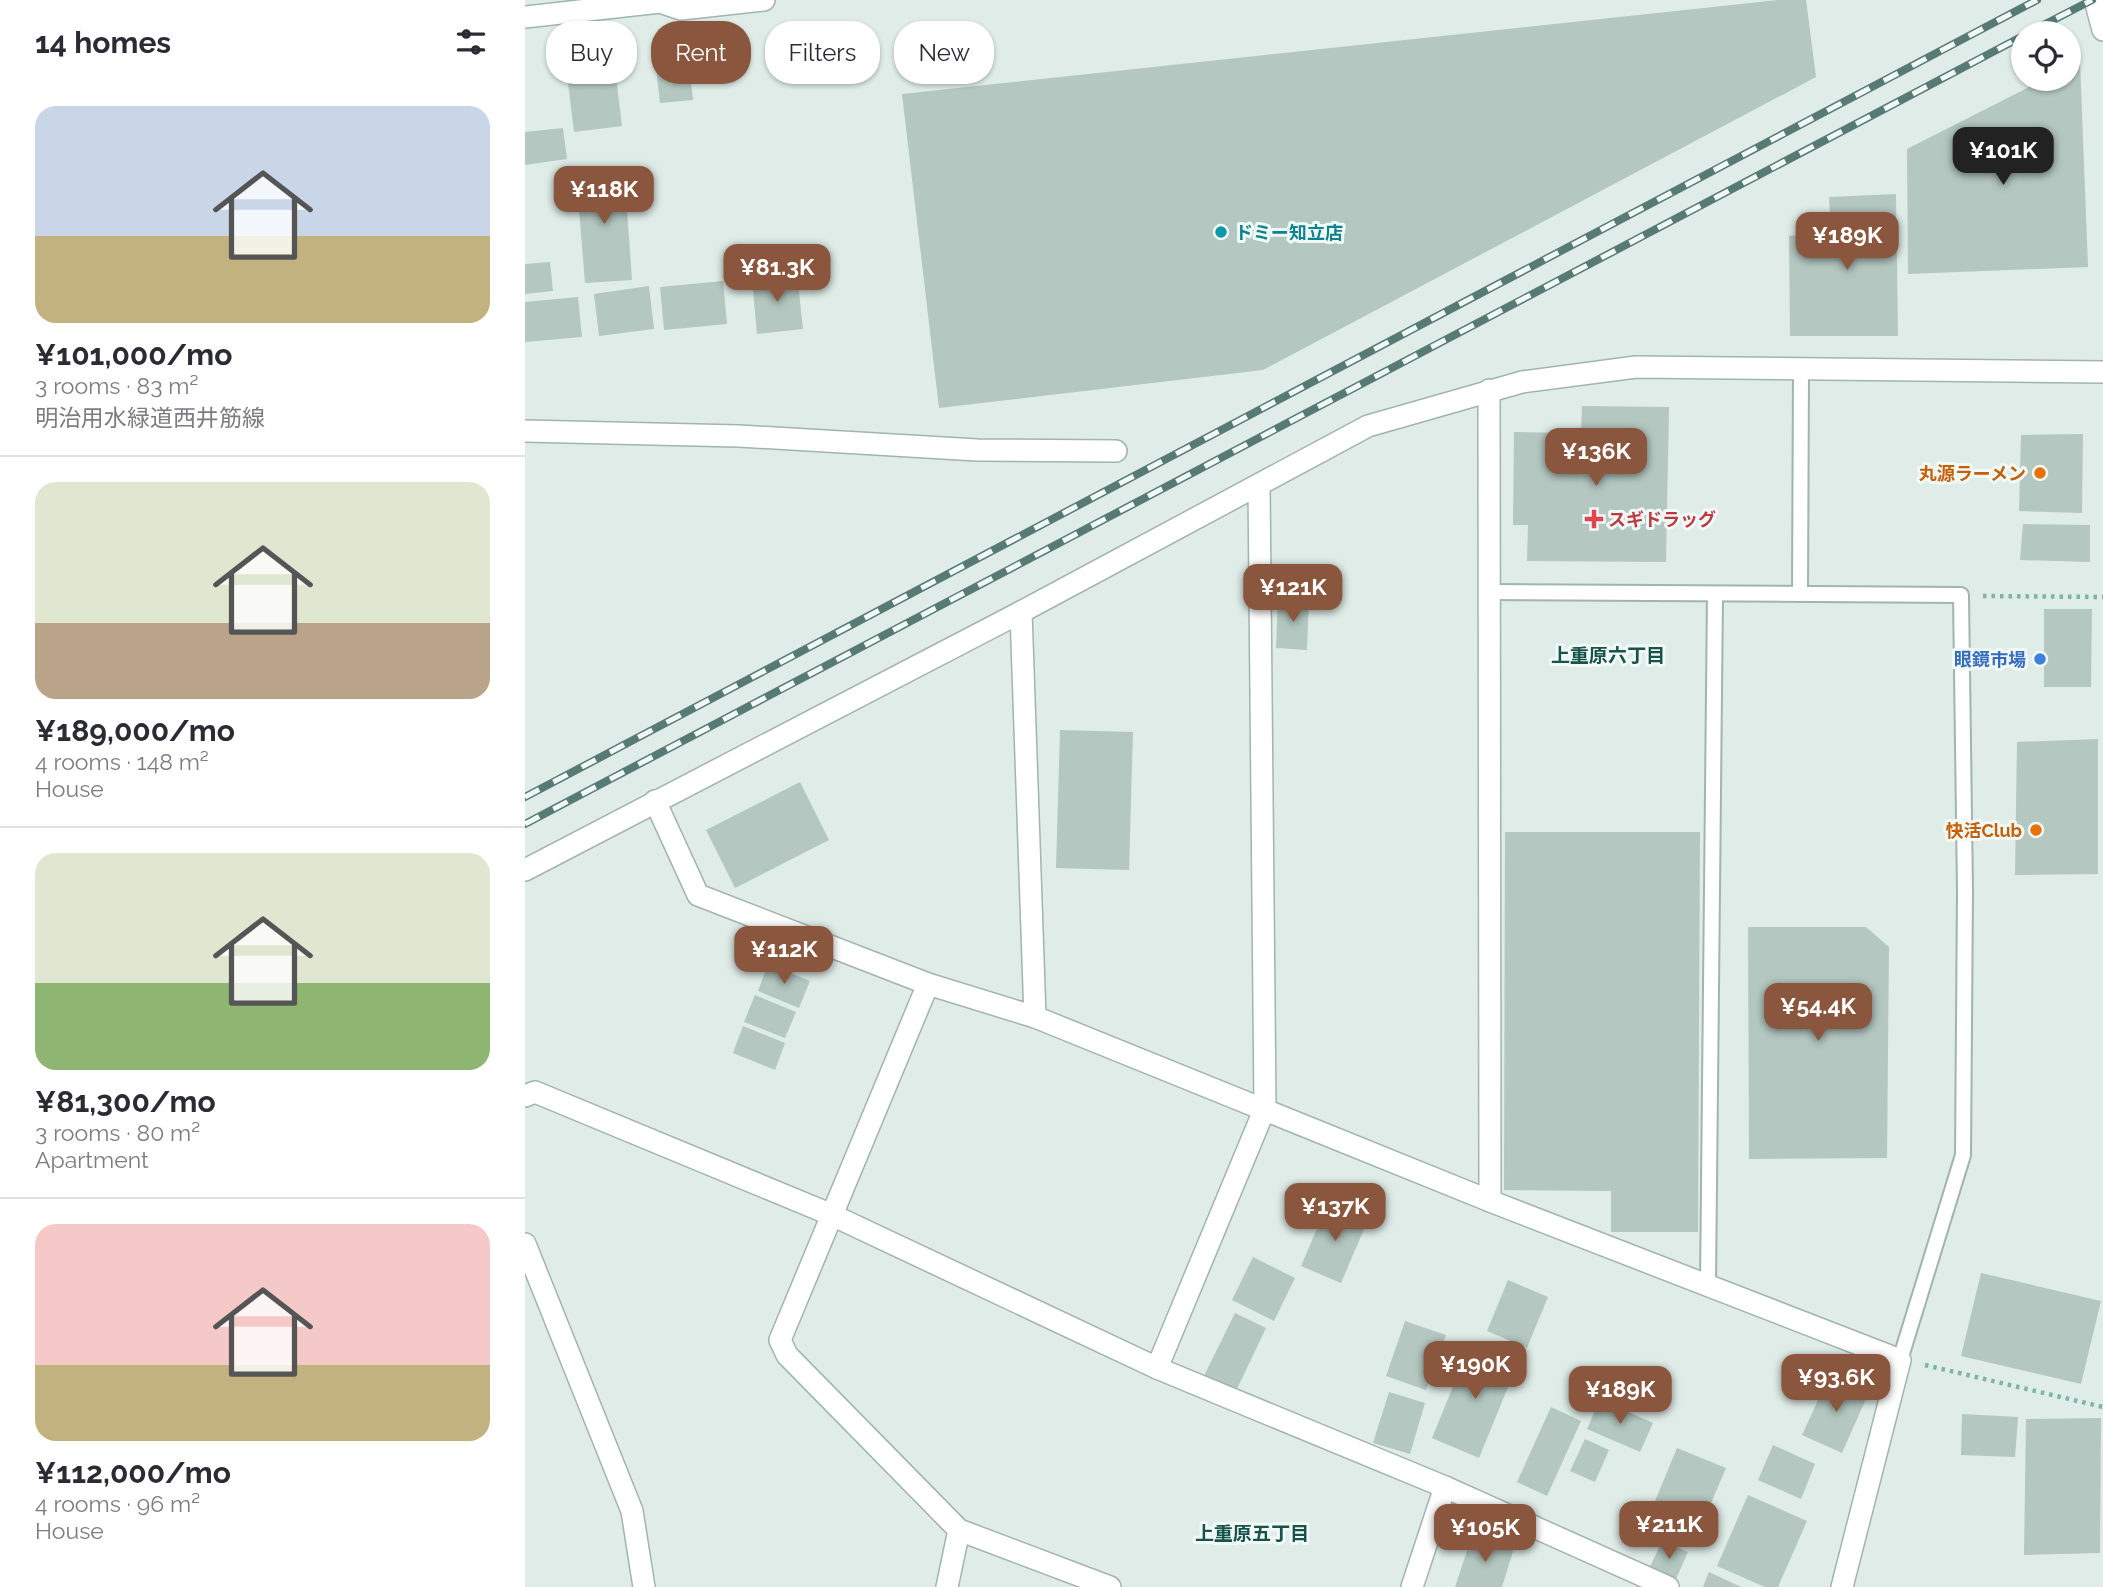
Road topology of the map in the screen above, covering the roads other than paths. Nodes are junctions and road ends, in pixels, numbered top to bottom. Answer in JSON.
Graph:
{"nodes":[{"id":1,"x":764,"y":0,"type":"edge"},
{"id":2,"x":2095,"y":0,"type":"edge"},
{"id":3,"x":525,"y":17,"type":"edge"},
{"id":4,"x":2103,"y":30,"type":"edge"},
{"id":5,"x":1801,"y":371,"type":"junction"},
{"id":6,"x":2103,"y":372,"type":"edge"},
{"id":7,"x":1489,"y":390,"type":"junction"},
{"id":8,"x":525,"y":431,"type":"edge"},
{"id":9,"x":1116,"y":451,"type":"dead end"},
{"id":10,"x":1259,"y":486,"type":"junction"},
{"id":11,"x":1490,"y":592,"type":"junction"},
{"id":12,"x":1715,"y":594,"type":"junction"},
{"id":13,"x":1800,"y":594,"type":"junction"},
{"id":14,"x":1021,"y":612,"type":"junction"},
{"id":15,"x":655,"y":801,"type":"junction"},
{"id":16,"x":525,"y":870,"type":"edge"},
{"id":17,"x":928,"y":984,"type":"junction"},
{"id":18,"x":1035,"y":1017,"type":"junction"},
{"id":19,"x":525,"y":1096,"type":"edge"},
{"id":20,"x":1265,"y":1108,"type":"junction"},
{"id":21,"x":1490,"y":1201,"type":"junction"},
{"id":22,"x":832,"y":1215,"type":"junction"},
{"id":23,"x":525,"y":1244,"type":"edge"},
{"id":24,"x":1709,"y":1284,"type":"junction"},
{"id":25,"x":1900,"y":1360,"type":"junction"},
{"id":26,"x":1157,"y":1368,"type":"junction"},
{"id":27,"x":1445,"y":1487,"type":"junction"},
{"id":28,"x":959,"y":1530,"type":"junction"},
{"id":29,"x":644,"y":1587,"type":"edge"},
{"id":30,"x":947,"y":1587,"type":"edge"},
{"id":31,"x":1110,"y":1587,"type":"edge"},
{"id":32,"x":1412,"y":1587,"type":"edge"},
{"id":33,"x":1668,"y":1587,"type":"edge"},
{"id":34,"x":1842,"y":1587,"type":"edge"}],
"edges":[{"from":1,"to":3,"type":"street"},
{"from":2,"to":4,"type":"street"},
{"from":5,"to":6,"type":"street"},
{"from":5,"to":7,"type":"street"},
{"from":5,"to":13,"type":"lane"},
{"from":7,"to":10,"type":"street"},
{"from":7,"to":11,"type":"street"},
{"from":8,"to":9,"type":"street"},
{"from":10,"to":14,"type":"street"},
{"from":10,"to":20,"type":"street"},
{"from":11,"to":12,"type":"lane"},
{"from":11,"to":21,"type":"street"},
{"from":12,"to":13,"type":"lane"},
{"from":12,"to":24,"type":"lane"},
{"from":13,"to":25,"type":"lane"},
{"from":14,"to":15,"type":"street"},
{"from":14,"to":18,"type":"street"},
{"from":15,"to":16,"type":"street"},
{"from":15,"to":17,"type":"street"},
{"from":17,"to":18,"type":"street"},
{"from":17,"to":22,"type":"street"},
{"from":18,"to":20,"type":"street"},
{"from":19,"to":22,"type":"street"},
{"from":20,"to":21,"type":"street"},
{"from":20,"to":26,"type":"street"},
{"from":21,"to":24,"type":"street"},
{"from":22,"to":26,"type":"street"},
{"from":22,"to":28,"type":"street"},
{"from":23,"to":29,"type":"street"},
{"from":24,"to":25,"type":"street"},
{"from":25,"to":34,"type":"street"},
{"from":26,"to":27,"type":"street"},
{"from":27,"to":32,"type":"street"},
{"from":27,"to":33,"type":"street"},
{"from":28,"to":30,"type":"street"},
{"from":28,"to":31,"type":"street"}]}
